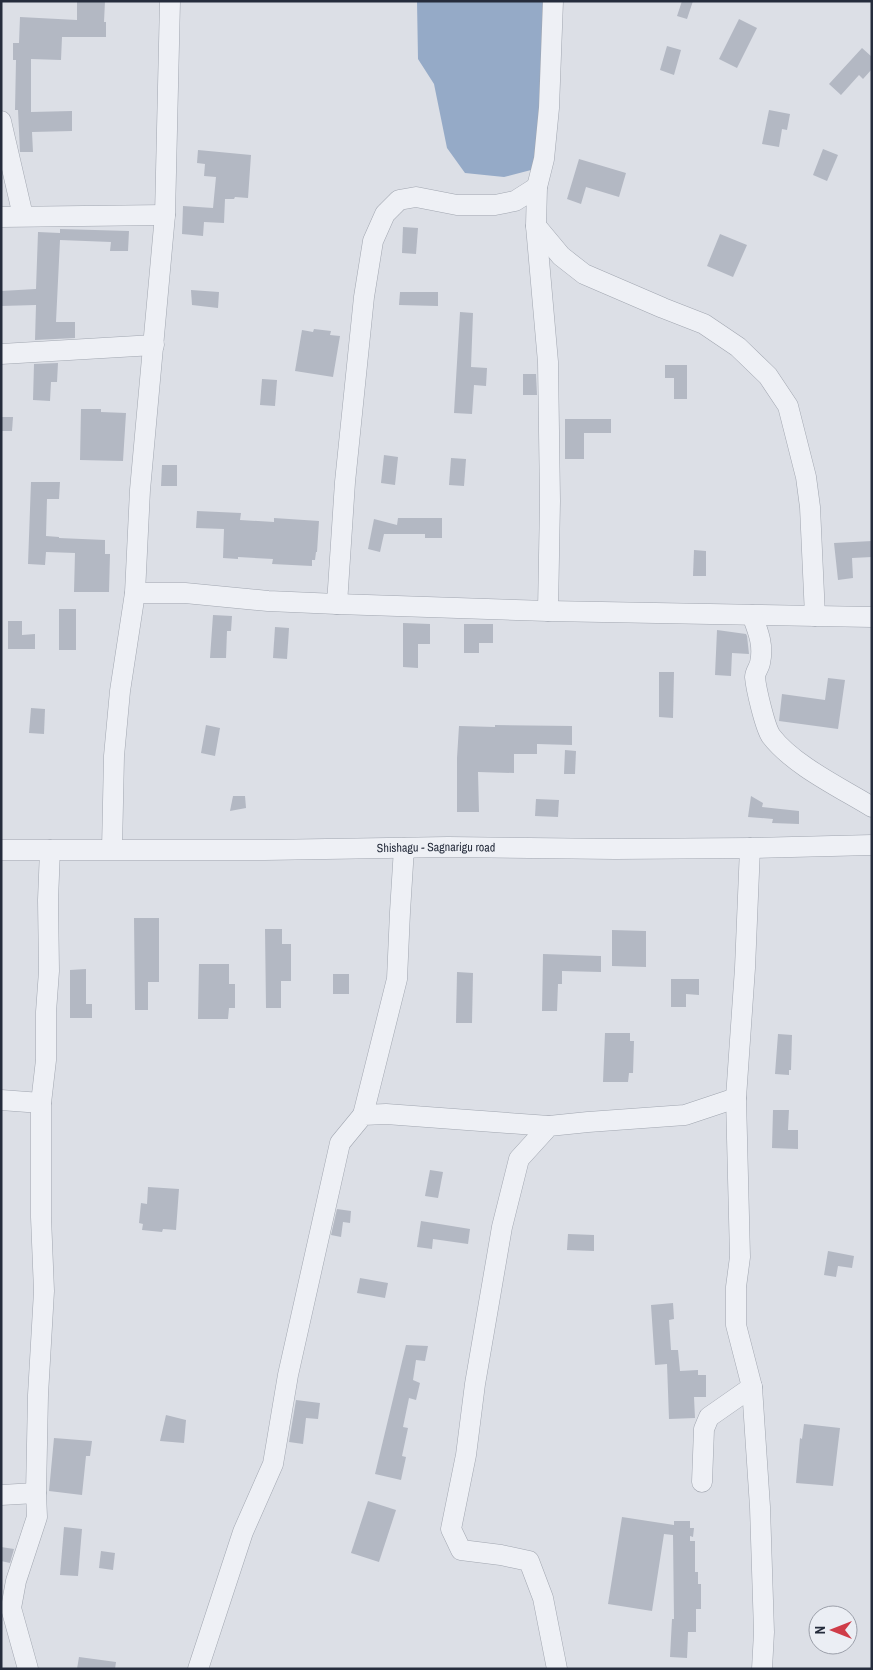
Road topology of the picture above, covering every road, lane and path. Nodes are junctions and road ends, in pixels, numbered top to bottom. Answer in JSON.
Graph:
{"nodes":[{"id":1,"x":170,"y":1,"type":"edge"},
{"id":2,"x":553,"y":1,"type":"edge"},
{"id":3,"x":1,"y":121,"type":"edge"},
{"id":4,"x":537,"y":187,"type":"junction"},
{"id":5,"x":165,"y":215,"type":"junction"},
{"id":6,"x":1,"y":216,"type":"edge"},
{"id":7,"x":23,"y":216,"type":"junction"},
{"id":8,"x":536,"y":226,"type":"junction"},
{"id":9,"x":154,"y":345,"type":"junction"},
{"id":10,"x":1,"y":354,"type":"edge"},
{"id":11,"x":135,"y":592,"type":"junction"},
{"id":12,"x":337,"y":604,"type":"junction"},
{"id":13,"x":548,"y":611,"type":"junction"},
{"id":14,"x":752,"y":615,"type":"junction"},
{"id":15,"x":815,"y":616,"type":"junction"},
{"id":16,"x":872,"y":617,"type":"edge"},
{"id":17,"x":872,"y":807,"type":"edge"},
{"id":18,"x":872,"y":845,"type":"edge"},
{"id":19,"x":404,"y":848,"type":"junction"},
{"id":20,"x":750,"y":848,"type":"junction"},
{"id":21,"x":112,"y":849,"type":"junction"},
{"id":22,"x":1,"y":850,"type":"edge"},
{"id":23,"x":50,"y":850,"type":"junction"},
{"id":24,"x":736,"y":1098,"type":"junction"},
{"id":25,"x":1,"y":1100,"type":"edge"},
{"id":26,"x":41,"y":1103,"type":"junction"},
{"id":27,"x":363,"y":1115,"type":"junction"},
{"id":28,"x":549,"y":1126,"type":"junction"},
{"id":29,"x":752,"y":1387,"type":"junction"},
{"id":30,"x":702,"y":1482,"type":"dead end"},
{"id":31,"x":36,"y":1493,"type":"junction"},
{"id":32,"x":1,"y":1495,"type":"edge"},
{"id":33,"x":28,"y":1669,"type":"edge"},
{"id":34,"x":198,"y":1669,"type":"edge"},
{"id":35,"x":557,"y":1669,"type":"edge"},
{"id":36,"x":762,"y":1669,"type":"edge"}],
"edges":[{"from":1,"to":5,"type":"street"},
{"from":2,"to":4,"type":"street"},
{"from":3,"to":7,"type":"street"},
{"from":4,"to":8,"type":"street"},
{"from":4,"to":12,"type":"street"},
{"from":5,"to":7,"type":"street"},
{"from":5,"to":9,"type":"street"},
{"from":6,"to":7,"type":"street"},
{"from":8,"to":13,"type":"street"},
{"from":8,"to":15,"type":"street"},
{"from":9,"to":10,"type":"street"},
{"from":9,"to":11,"type":"street"},
{"from":11,"to":12,"type":"street"},
{"from":11,"to":21,"type":"street"},
{"from":12,"to":13,"type":"street"},
{"from":13,"to":14,"type":"street"},
{"from":14,"to":15,"type":"street"},
{"from":14,"to":17,"type":"street"},
{"from":15,"to":16,"type":"street"},
{"from":18,"to":20,"type":"street","name":"Shishagu - Sagnarigu road"},
{"from":19,"to":20,"type":"street","name":"Shishagu - Sagnarigu road"},
{"from":19,"to":21,"type":"street","name":"Shishagu - Sagnarigu road"},
{"from":19,"to":27,"type":"street"},
{"from":20,"to":24,"type":"street"},
{"from":21,"to":23,"type":"street","name":"Shishagu - Sagnarigu road"},
{"from":22,"to":23,"type":"street","name":"Shishagu - Sagnarigu road"},
{"from":23,"to":26,"type":"street"},
{"from":24,"to":28,"type":"street"},
{"from":24,"to":29,"type":"street"},
{"from":25,"to":26,"type":"street"},
{"from":26,"to":31,"type":"street"},
{"from":27,"to":28,"type":"street"},
{"from":27,"to":34,"type":"street"},
{"from":28,"to":35,"type":"street"},
{"from":29,"to":30,"type":"street"},
{"from":29,"to":36,"type":"street"},
{"from":31,"to":32,"type":"street"},
{"from":31,"to":33,"type":"street"}]}
